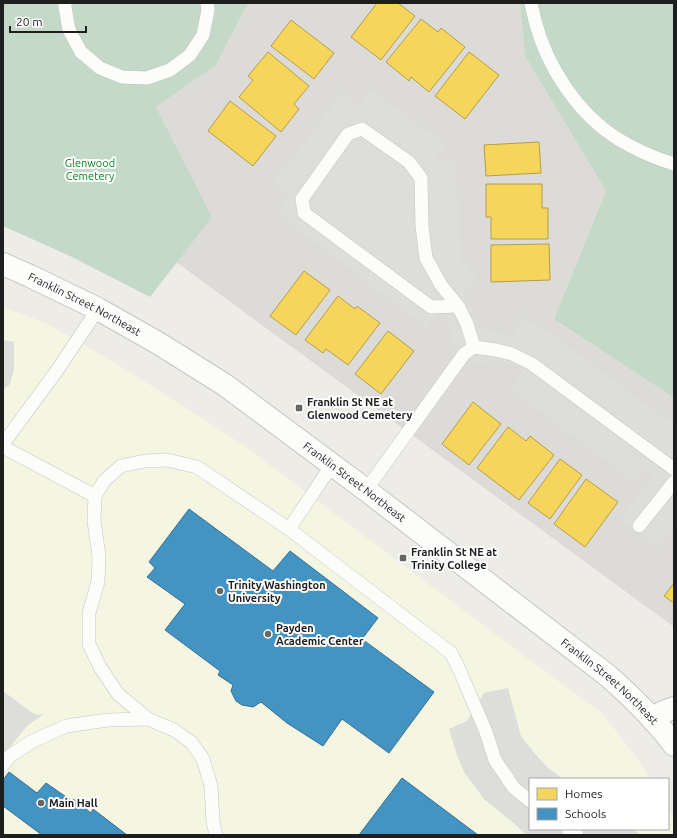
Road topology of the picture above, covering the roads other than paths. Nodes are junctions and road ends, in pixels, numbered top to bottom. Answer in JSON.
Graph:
{"nodes":[{"id":1,"x":65,"y":3,"type":"edge"},
{"id":2,"x":207,"y":3,"type":"edge"},
{"id":3,"x":531,"y":3,"type":"edge"},
{"id":4,"x":674,"y":164,"type":"edge"},
{"id":5,"x":3,"y":264,"type":"edge"},
{"id":6,"x":458,"y":306,"type":"junction"},
{"id":7,"x":98,"y":309,"type":"junction"},
{"id":8,"x":474,"y":346,"type":"junction"},
{"id":9,"x":3,"y":446,"type":"edge"},
{"id":10,"x":332,"y":465,"type":"junction"},
{"id":11,"x":674,"y":469,"type":"edge"},
{"id":12,"x":674,"y":482,"type":"edge"},
{"id":13,"x":366,"y":490,"type":"junction"},
{"id":14,"x":95,"y":496,"type":"junction"},
{"id":15,"x":639,"y":526,"type":"dead end"},
{"id":16,"x":289,"y":529,"type":"junction"},
{"id":17,"x":674,"y":708,"type":"edge"},
{"id":18,"x":148,"y":719,"type":"junction"},
{"id":19,"x":652,"y":719,"type":"junction"},
{"id":20,"x":674,"y":745,"type":"edge"},
{"id":21,"x":3,"y":765,"type":"edge"},
{"id":22,"x":529,"y":799,"type":"edge"},
{"id":23,"x":216,"y":835,"type":"edge"}],
"edges":[{"from":1,"to":2,"type":"lane"},
{"from":3,"to":4,"type":"lane"},
{"from":5,"to":7,"type":"street","name":"Franklin Street Northeast"},
{"from":6,"to":6,"type":"lane"},
{"from":6,"to":8,"type":"lane"},
{"from":7,"to":9,"type":"lane"},
{"from":7,"to":10,"type":"street","name":"Franklin Street Northeast"},
{"from":8,"to":11,"type":"lane"},
{"from":8,"to":13,"type":"lane"},
{"from":9,"to":14,"type":"lane"},
{"from":10,"to":13,"type":"street","name":"Franklin Street Northeast"},
{"from":10,"to":16,"type":"lane"},
{"from":12,"to":15,"type":"lane"},
{"from":13,"to":19,"type":"street","name":"Franklin Street Northeast"},
{"from":14,"to":16,"type":"lane"},
{"from":14,"to":18,"type":"lane"},
{"from":16,"to":22,"type":"lane"},
{"from":17,"to":19,"type":"street"},
{"from":18,"to":21,"type":"lane"},
{"from":18,"to":23,"type":"lane"},
{"from":19,"to":20,"type":"street","name":"Franklin Street Northeast"}]}
